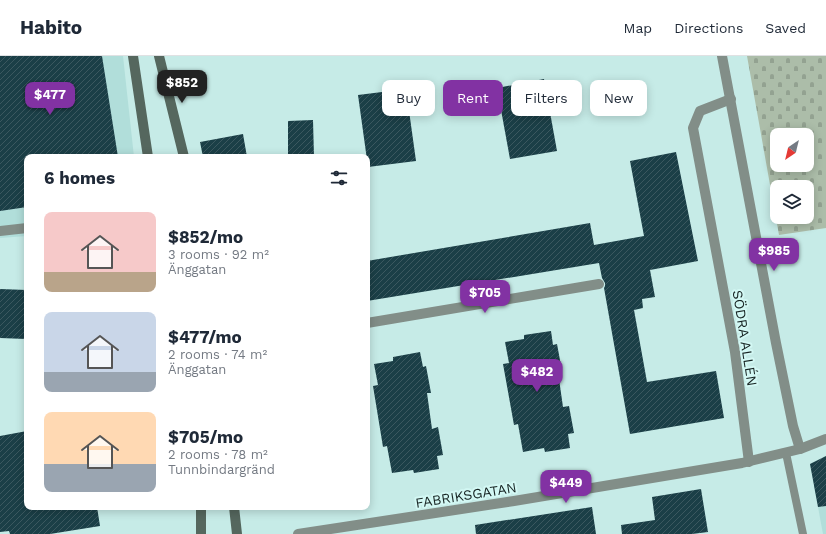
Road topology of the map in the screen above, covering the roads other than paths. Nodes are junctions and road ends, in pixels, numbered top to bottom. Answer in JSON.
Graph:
{"nodes":[{"id":1,"x":133,"y":56,"type":"edge"},
{"id":2,"x":159,"y":56,"type":"edge"},
{"id":3,"x":722,"y":56,"type":"edge"},
{"id":4,"x":731,"y":99,"type":"junction"},
{"id":5,"x":148,"y":154,"type":"edge"},
{"id":6,"x":183,"y":154,"type":"edge"},
{"id":7,"x":24,"y":228,"type":"edge"},
{"id":8,"x":0,"y":231,"type":"edge"},
{"id":9,"x":598,"y":284,"type":"dead end"},
{"id":10,"x":370,"y":322,"type":"edge"},
{"id":11,"x":826,"y":439,"type":"edge"},
{"id":12,"x":800,"y":449,"type":"junction"},
{"id":13,"x":786,"y":453,"type":"junction"},
{"id":14,"x":749,"y":462,"type":"junction"},
{"id":15,"x":201,"y":510,"type":"edge"},
{"id":16,"x":234,"y":510,"type":"edge"},
{"id":17,"x":201,"y":534,"type":"edge"},
{"id":18,"x":237,"y":534,"type":"edge"},
{"id":19,"x":298,"y":534,"type":"edge"},
{"id":20,"x":803,"y":534,"type":"edge"}],
"edges":[{"from":1,"to":5,"type":"street"},
{"from":2,"to":6,"type":"street"},
{"from":3,"to":4,"type":"street","name":"SÖDRA ALLÉN"},
{"from":4,"to":12,"type":"street","name":"SÖDRA ALLÉN"},
{"from":4,"to":14,"type":"street","name":"SÖDRA ALLÉN"},
{"from":7,"to":8,"type":"street"},
{"from":9,"to":10,"type":"street"},
{"from":11,"to":12,"type":"street","name":"FABRIKSGATAN"},
{"from":12,"to":13,"type":"street","name":"FABRIKSGATAN"},
{"from":13,"to":14,"type":"street","name":"FABRIKSGATAN"},
{"from":13,"to":20,"type":"lane"},
{"from":14,"to":19,"type":"street","name":"FABRIKSGATAN"},
{"from":15,"to":17,"type":"street"},
{"from":16,"to":18,"type":"street"}]}
